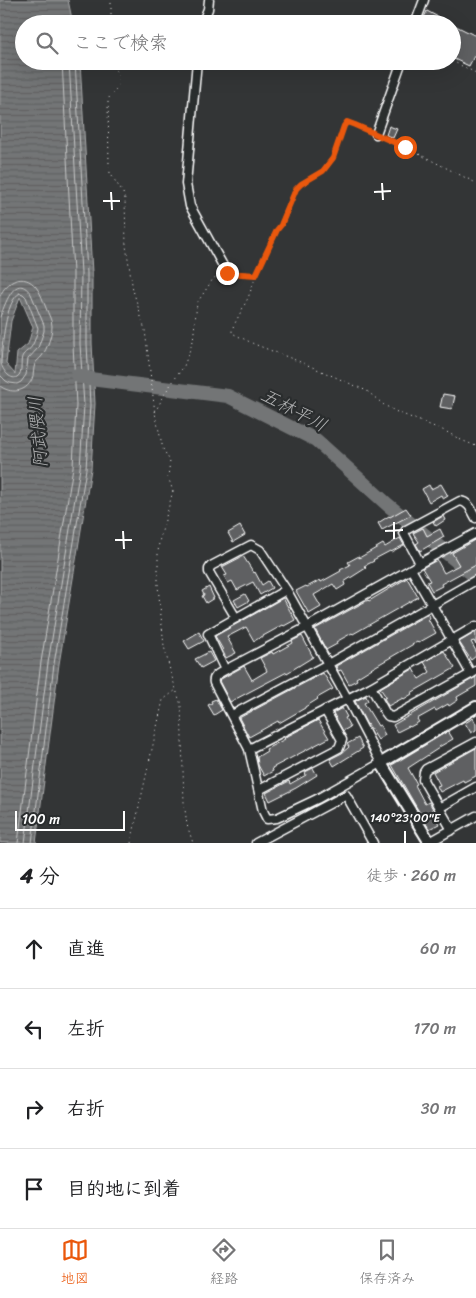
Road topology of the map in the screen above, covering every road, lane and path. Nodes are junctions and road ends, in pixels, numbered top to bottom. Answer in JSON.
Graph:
{"nodes":[{"id":1,"x":111,"y":0,"type":"edge"},
{"id":2,"x":209,"y":0,"type":"edge"},
{"id":3,"x":424,"y":0,"type":"edge"},
{"id":4,"x":111,"y":15,"type":"edge"},
{"id":5,"x":206,"y":15,"type":"edge"},
{"id":6,"x":419,"y":15,"type":"edge"},
{"id":7,"x":461,"y":66,"type":"edge"},
{"id":8,"x":115,"y":70,"type":"edge"},
{"id":9,"x":196,"y":70,"type":"edge"},
{"id":10,"x":399,"y":70,"type":"edge"},
{"id":11,"x":476,"y":73,"type":"edge"},
{"id":12,"x":376,"y":134,"type":"junction"},
{"id":13,"x":476,"y":183,"type":"edge"},
{"id":14,"x":227,"y":273,"type":"junction"},
{"id":15,"x":256,"y":275,"type":"junction"},
{"id":16,"x":154,"y":413,"type":"junction"},
{"id":17,"x":476,"y":446,"type":"edge"},
{"id":18,"x":476,"y":518,"type":"edge"},
{"id":19,"x":476,"y":533,"type":"edge"},
{"id":20,"x":420,"y":563,"type":"junction"},
{"id":21,"x":411,"y":569,"type":"junction"},
{"id":22,"x":476,"y":580,"type":"edge"},
{"id":23,"x":286,"y":590,"type":"junction"},
{"id":24,"x":433,"y":604,"type":"junction"},
{"id":25,"x":236,"y":618,"type":"junction"},
{"id":26,"x":476,"y":626,"type":"edge"},
{"id":27,"x":307,"y":627,"type":"junction"},
{"id":28,"x":451,"y":640,"type":"junction"},
{"id":29,"x":328,"y":664,"type":"junction"},
{"id":30,"x":225,"y":670,"type":"junction"},
{"id":31,"x":473,"y":672,"type":"edge"},
{"id":32,"x":371,"y":687,"type":"junction"},
{"id":33,"x":176,"y":690,"type":"junction"},
{"id":34,"x":347,"y":698,"type":"junction"},
{"id":35,"x":476,"y":707,"type":"edge"},
{"id":36,"x":325,"y":710,"type":"junction"},
{"id":37,"x":232,"y":715,"type":"junction"},
{"id":38,"x":476,"y":742,"type":"edge"},
{"id":39,"x":249,"y":749,"type":"junction"},
{"id":40,"x":382,"y":763,"type":"junction"},
{"id":41,"x":476,"y":787,"type":"edge"},
{"id":42,"x":259,"y":790,"type":"junction"},
{"id":43,"x":439,"y":808,"type":"junction"},
{"id":44,"x":476,"y":816,"type":"edge"},
{"id":45,"x":452,"y":830,"type":"junction"},
{"id":46,"x":131,"y":843,"type":"edge"},
{"id":47,"x":193,"y":843,"type":"edge"},
{"id":48,"x":256,"y":843,"type":"edge"},
{"id":49,"x":373,"y":843,"type":"edge"},
{"id":50,"x":429,"y":843,"type":"edge"}],
"edges":[{"from":1,"to":4,"type":"path"},
{"from":2,"to":5,"type":"street"},
{"from":3,"to":6,"type":"street"},
{"from":7,"to":11,"type":"path"},
{"from":8,"to":16,"type":"path"},
{"from":9,"to":14,"type":"street"},
{"from":10,"to":12,"type":"street"},
{"from":12,"to":13,"type":"path"},
{"from":12,"to":15,"type":"path"},
{"from":14,"to":15,"type":"path"},
{"from":14,"to":16,"type":"path"},
{"from":15,"to":17,"type":"path"},
{"from":16,"to":33,"type":"path"},
{"from":18,"to":20,"type":"street"},
{"from":19,"to":20,"type":"street"},
{"from":20,"to":21,"type":"street"},
{"from":21,"to":24,"type":"street"},
{"from":21,"to":27,"type":"street"},
{"from":22,"to":24,"type":"street"},
{"from":23,"to":25,"type":"street"},
{"from":23,"to":25,"type":"street"},
{"from":23,"to":27,"type":"street"},
{"from":24,"to":28,"type":"street"},
{"from":24,"to":29,"type":"street"},
{"from":25,"to":30,"type":"street"},
{"from":26,"to":28,"type":"street"},
{"from":27,"to":29,"type":"street"},
{"from":27,"to":30,"type":"street"},
{"from":28,"to":31,"type":"street"},
{"from":28,"to":32,"type":"street"},
{"from":29,"to":34,"type":"street"},
{"from":29,"to":37,"type":"street"},
{"from":30,"to":37,"type":"street"},
{"from":31,"to":32,"type":"street"},
{"from":32,"to":34,"type":"street"},
{"from":33,"to":46,"type":"path"},
{"from":33,"to":47,"type":"path"},
{"from":34,"to":36,"type":"street"},
{"from":34,"to":40,"type":"street"},
{"from":35,"to":40,"type":"street"},
{"from":36,"to":39,"type":"street"},
{"from":36,"to":42,"type":"street"},
{"from":37,"to":39,"type":"street"},
{"from":38,"to":43,"type":"street"},
{"from":39,"to":42,"type":"street"},
{"from":40,"to":42,"type":"street"},
{"from":40,"to":50,"type":"street"},
{"from":41,"to":43,"type":"street"},
{"from":43,"to":45,"type":"street"},
{"from":44,"to":45,"type":"street"},
{"from":45,"to":50,"type":"street"},
{"from":48,"to":49,"type":"street"}]}
